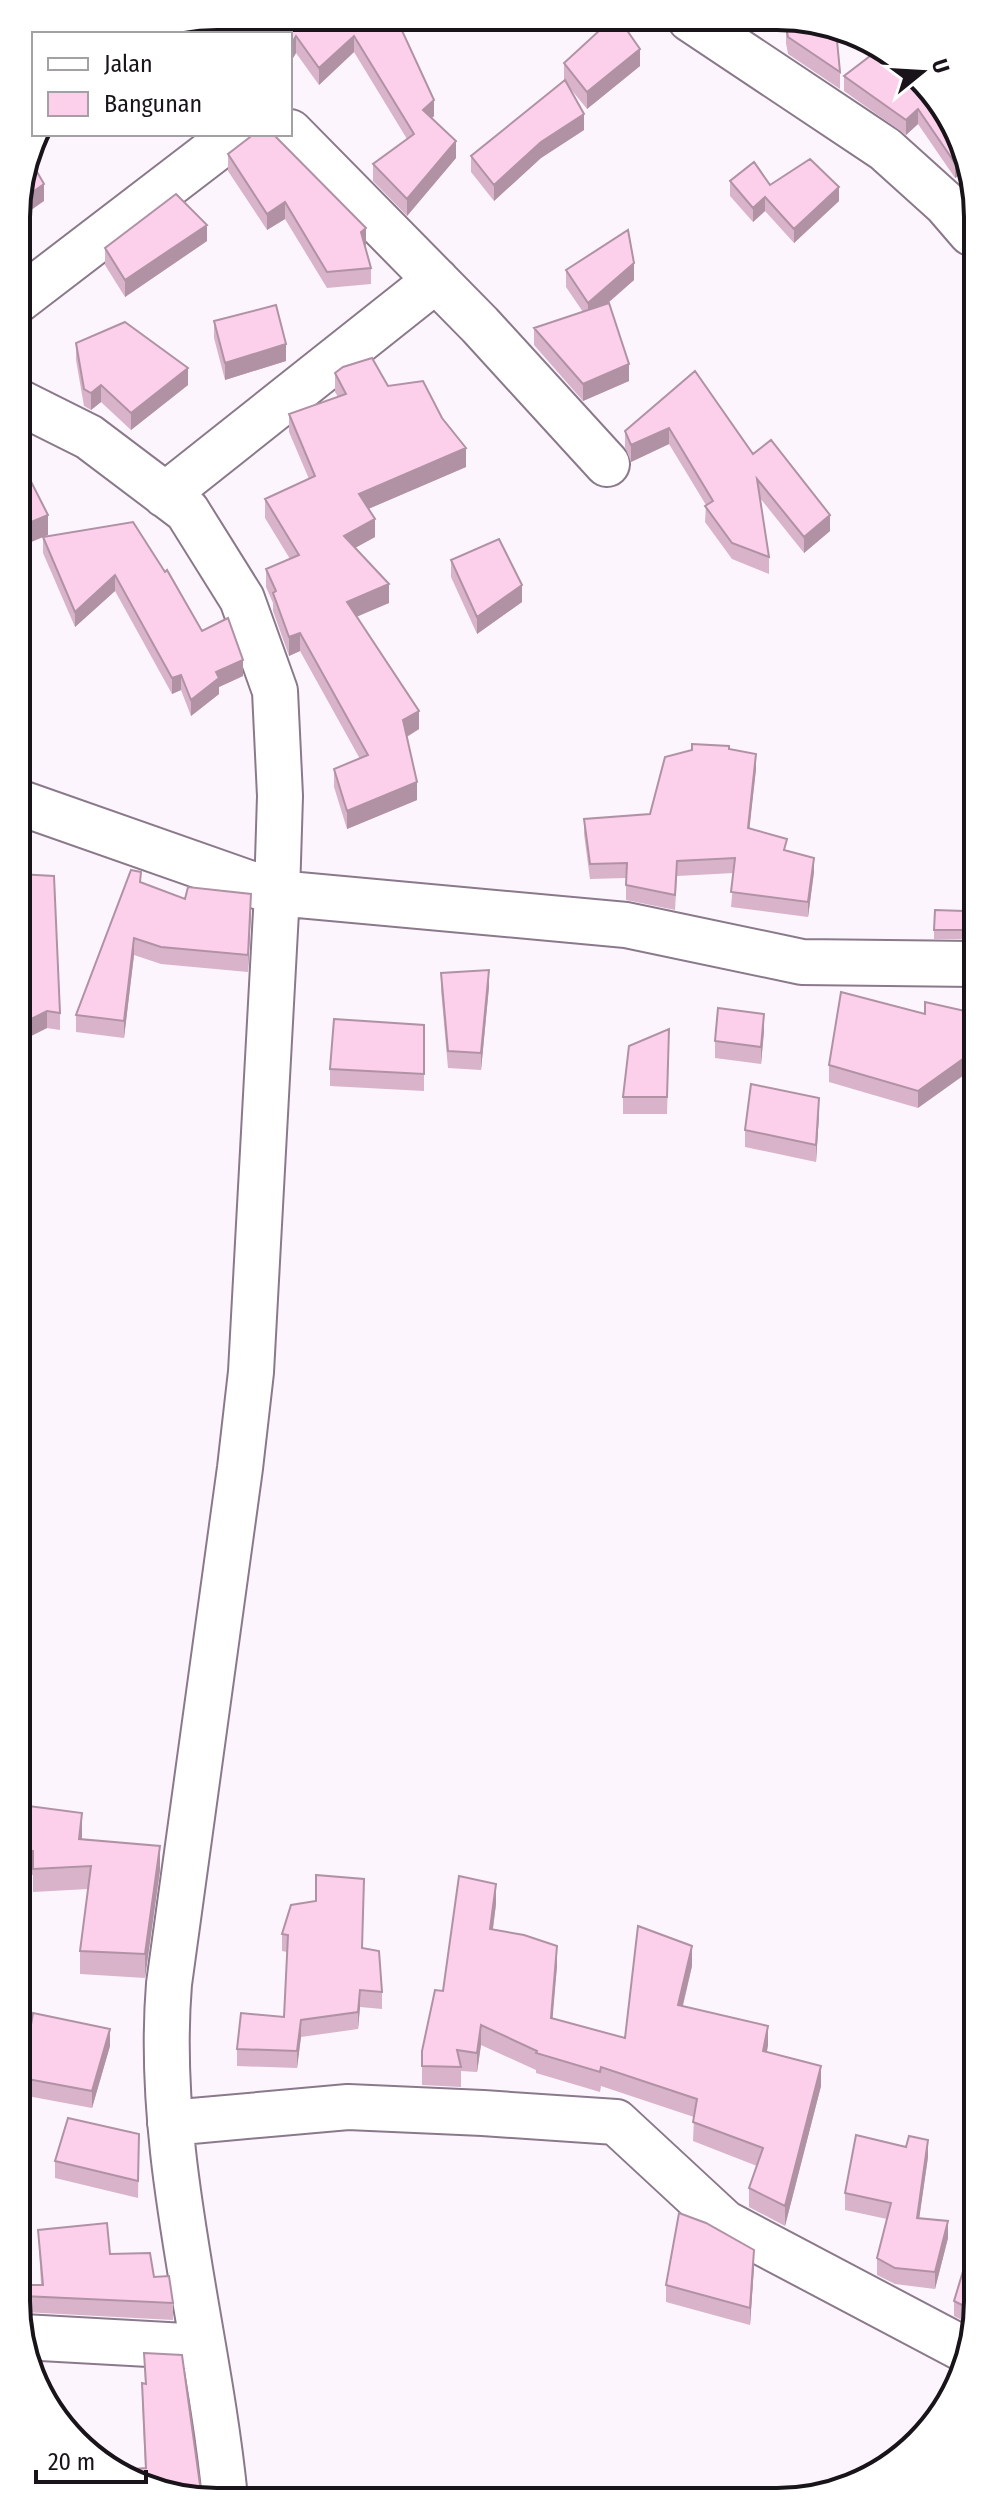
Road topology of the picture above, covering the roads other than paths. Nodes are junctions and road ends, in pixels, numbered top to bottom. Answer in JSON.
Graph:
{"nodes":[{"id":1,"x":706,"y":30,"type":"edge"},
{"id":2,"x":292,"y":134,"type":"edge"},
{"id":3,"x":232,"y":136,"type":"edge"},
{"id":4,"x":964,"y":225,"type":"edge"},
{"id":5,"x":436,"y":280,"type":"junction"},
{"id":6,"x":30,"y":291,"type":"edge"},
{"id":7,"x":30,"y":408,"type":"edge"},
{"id":8,"x":607,"y":464,"type":"dead end"},
{"id":9,"x":165,"y":495,"type":"junction"},
{"id":10,"x":30,"y":806,"type":"edge"},
{"id":11,"x":277,"y":893,"type":"junction"},
{"id":12,"x":964,"y":964,"type":"edge"},
{"id":13,"x":170,"y":2123,"type":"junction"},
{"id":14,"x":34,"y":2338,"type":"edge"},
{"id":15,"x":958,"y":2346,"type":"edge"},
{"id":16,"x":203,"y":2347,"type":"junction"},
{"id":17,"x":224,"y":2488,"type":"edge"}],
"edges":[{"from":1,"to":4,"type":"street"},
{"from":2,"to":5,"type":"street"},
{"from":3,"to":6,"type":"street"},
{"from":5,"to":8,"type":"street"},
{"from":5,"to":9,"type":"street"},
{"from":7,"to":9,"type":"street"},
{"from":9,"to":11,"type":"street"},
{"from":10,"to":11,"type":"street"},
{"from":11,"to":12,"type":"street"},
{"from":11,"to":13,"type":"street"},
{"from":13,"to":15,"type":"street"},
{"from":13,"to":16,"type":"street"},
{"from":14,"to":16,"type":"street"},
{"from":16,"to":17,"type":"street"}]}
